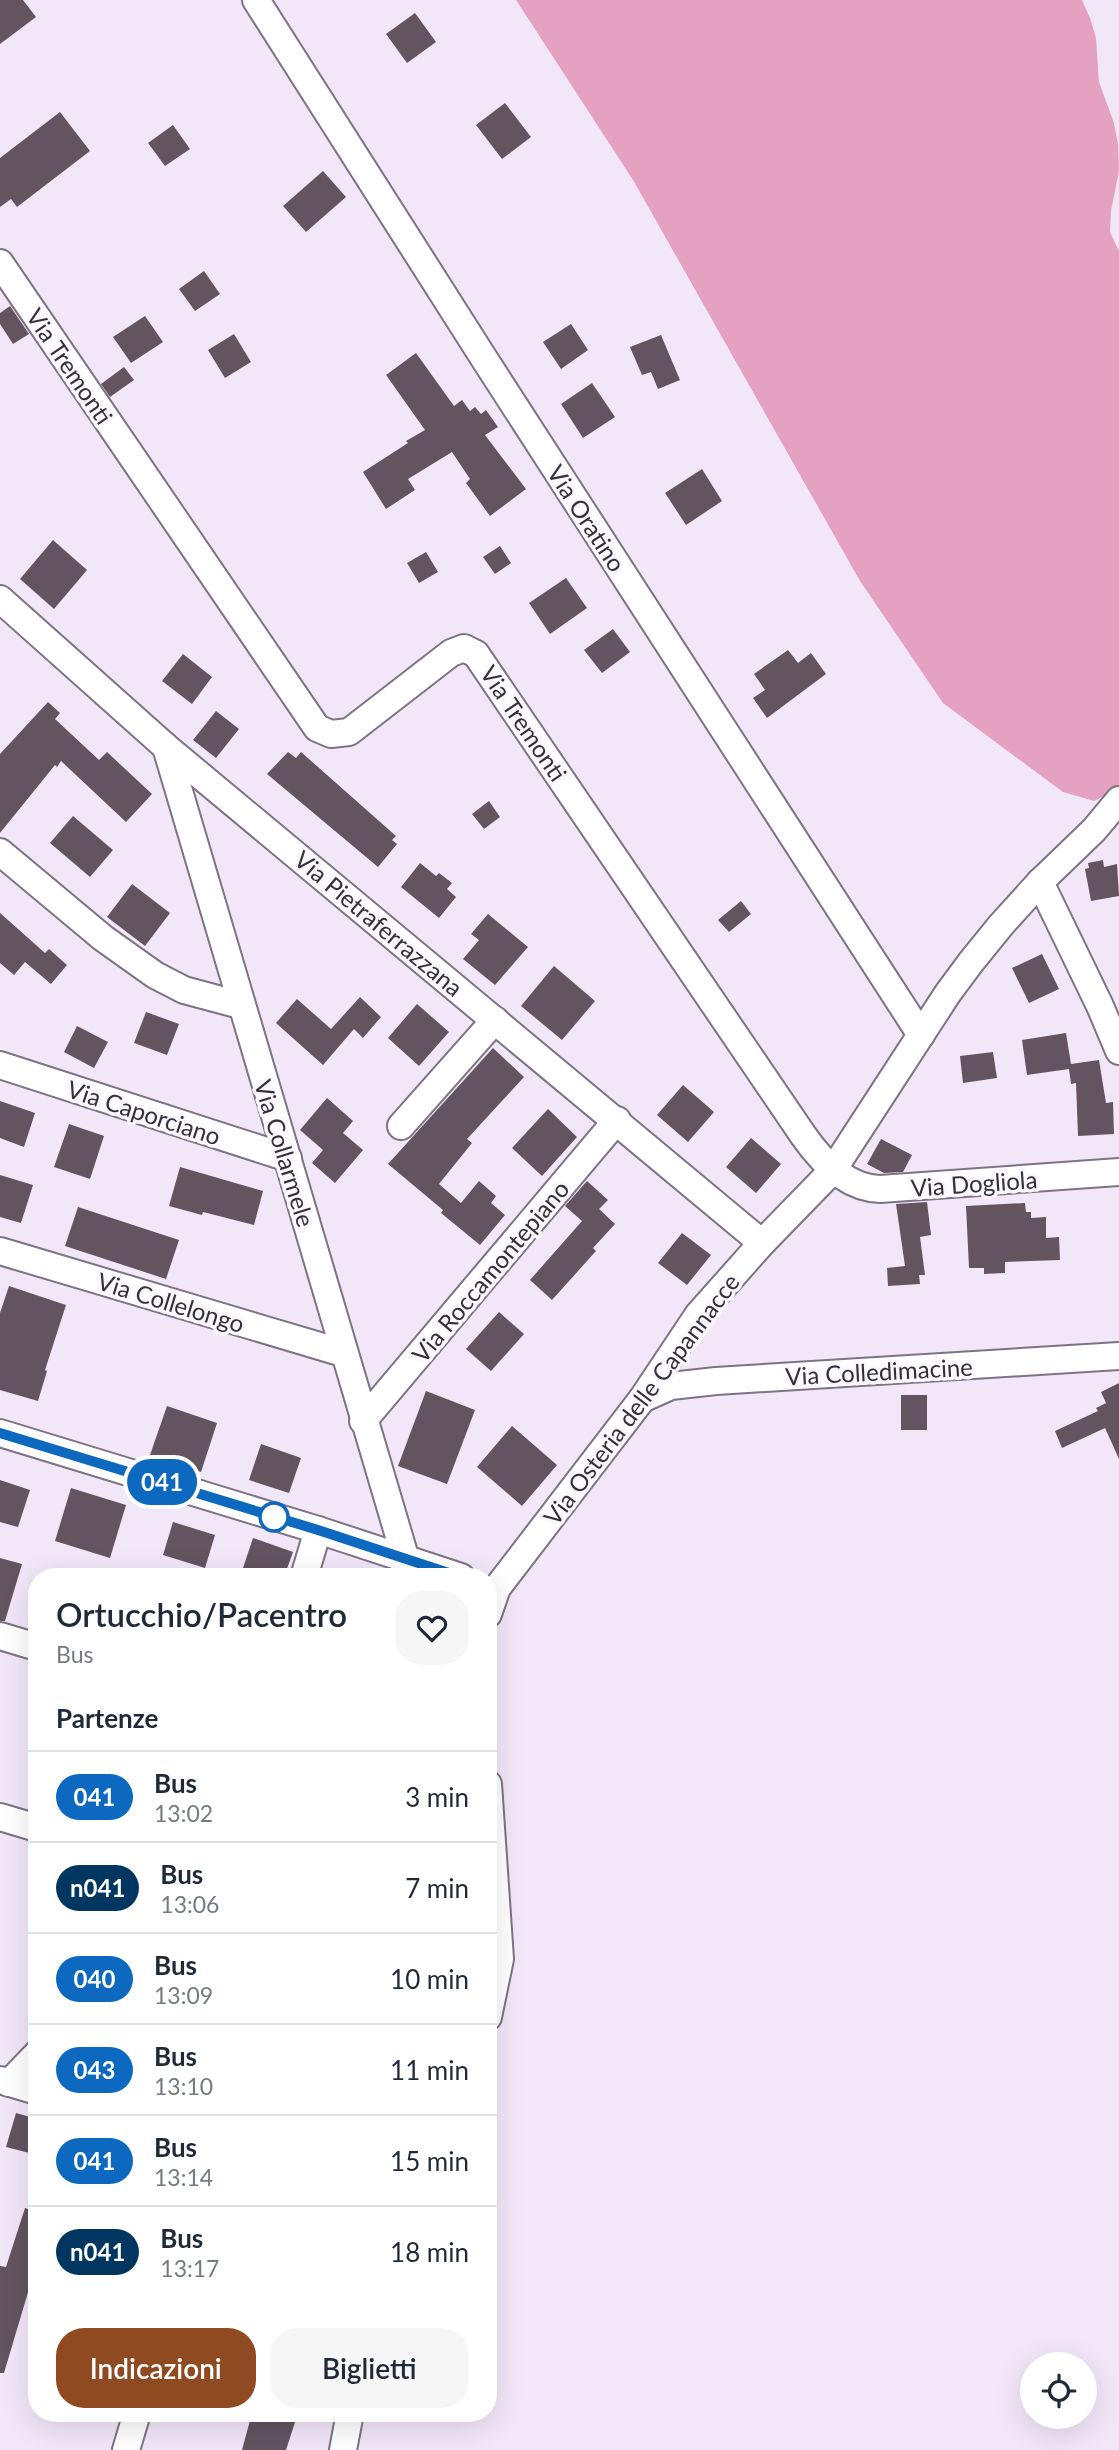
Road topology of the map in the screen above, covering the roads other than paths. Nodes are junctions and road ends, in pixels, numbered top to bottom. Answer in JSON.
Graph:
{"nodes":[{"id":1,"x":256,"y":0,"type":"edge"},
{"id":2,"x":0,"y":263,"type":"edge"},
{"id":3,"x":0,"y":599,"type":"edge"},
{"id":4,"x":166,"y":747,"type":"junction"},
{"id":5,"x":1114,"y":812,"type":"edge"},
{"id":6,"x":0,"y":852,"type":"edge"},
{"id":7,"x":1040,"y":882,"type":"junction"},
{"id":8,"x":240,"y":1005,"type":"junction"},
{"id":9,"x":1110,"y":1005,"type":"edge"},
{"id":10,"x":495,"y":1020,"type":"junction"},
{"id":11,"x":921,"y":1035,"type":"junction"},
{"id":12,"x":1119,"y":1051,"type":"edge"},
{"id":13,"x":0,"y":1065,"type":"edge"},
{"id":14,"x":617,"y":1120,"type":"junction"},
{"id":15,"x":401,"y":1126,"type":"dead end"},
{"id":16,"x":288,"y":1158,"type":"junction"},
{"id":17,"x":833,"y":1170,"type":"junction"},
{"id":18,"x":1119,"y":1172,"type":"edge"},
{"id":19,"x":762,"y":1243,"type":"junction"},
{"id":20,"x":0,"y":1251,"type":"edge"},
{"id":21,"x":343,"y":1353,"type":"junction"},
{"id":22,"x":1119,"y":1356,"type":"edge"},
{"id":23,"x":642,"y":1399,"type":"junction"},
{"id":24,"x":363,"y":1421,"type":"junction"},
{"id":25,"x":0,"y":1433,"type":"edge"},
{"id":26,"x":318,"y":1530,"type":"junction"},
{"id":27,"x":307,"y":1568,"type":"edge"},
{"id":28,"x":409,"y":1568,"type":"edge"},
{"id":29,"x":497,"y":1582,"type":"edge"},
{"id":30,"x":0,"y":1636,"type":"edge"},
{"id":31,"x":28,"y":1644,"type":"edge"},
{"id":32,"x":0,"y":1817,"type":"edge"},
{"id":33,"x":28,"y":1825,"type":"edge"},
{"id":34,"x":497,"y":1915,"type":"edge"},
{"id":35,"x":497,"y":1974,"type":"edge"},
{"id":36,"x":28,"y":2062,"type":"edge"},
{"id":37,"x":5,"y":2082,"type":"edge"},
{"id":38,"x":28,"y":2088,"type":"edge"},
{"id":39,"x":134,"y":2422,"type":"edge"},
{"id":40,"x":348,"y":2422,"type":"edge"},
{"id":41,"x":126,"y":2450,"type":"edge"},
{"id":42,"x":343,"y":2450,"type":"edge"}],
"edges":[{"from":1,"to":11,"type":"street","name":"Via Oratino"},
{"from":2,"to":17,"type":"street","name":"Via Tremonti"},
{"from":3,"to":4,"type":"street","name":"Via Pietraferrazzana"},
{"from":4,"to":8,"type":"street","name":"Via Collarmele"},
{"from":4,"to":10,"type":"street","name":"Via Pietraferrazzana"},
{"from":5,"to":7,"type":"street","name":"Via Osteria delle Capannacce"},
{"from":6,"to":8,"type":"street"},
{"from":7,"to":9,"type":"street"},
{"from":7,"to":11,"type":"street","name":"Via Osteria delle Capannacce"},
{"from":8,"to":16,"type":"street","name":"Via Collarmele"},
{"from":9,"to":12,"type":"street"},
{"from":10,"to":14,"type":"street","name":"Via Pietraferrazzana"},
{"from":10,"to":15,"type":"street"},
{"from":11,"to":17,"type":"street","name":"Via Osteria delle Capannacce"},
{"from":13,"to":16,"type":"street","name":"Via Caporciano"},
{"from":14,"to":19,"type":"street","name":"Via Pietraferrazzana"},
{"from":14,"to":24,"type":"street","name":"Via Roccamontepiano"},
{"from":16,"to":21,"type":"street","name":"Via Collarmele"},
{"from":17,"to":18,"type":"street","name":"Via Dogliola"},
{"from":17,"to":19,"type":"street","name":"Via Osteria delle Capannacce"},
{"from":19,"to":23,"type":"street","name":"Via Osteria delle Capannacce"},
{"from":20,"to":21,"type":"street","name":"Via Collelongo"},
{"from":21,"to":24,"type":"street","name":"Via Collarmele"},
{"from":22,"to":23,"type":"street","name":"Via Colledimacine"},
{"from":23,"to":29,"type":"street","name":"Via Osteria delle Capannacce"},
{"from":24,"to":28,"type":"street","name":"Via Collarmele"},
{"from":25,"to":26,"type":"street"},
{"from":26,"to":27,"type":"street"},
{"from":26,"to":28,"type":"street"},
{"from":30,"to":31,"type":"street"},
{"from":32,"to":33,"type":"street"},
{"from":34,"to":35,"type":"street"},
{"from":36,"to":37,"type":"street"},
{"from":37,"to":38,"type":"street"},
{"from":39,"to":41,"type":"street"},
{"from":40,"to":42,"type":"street"}]}
